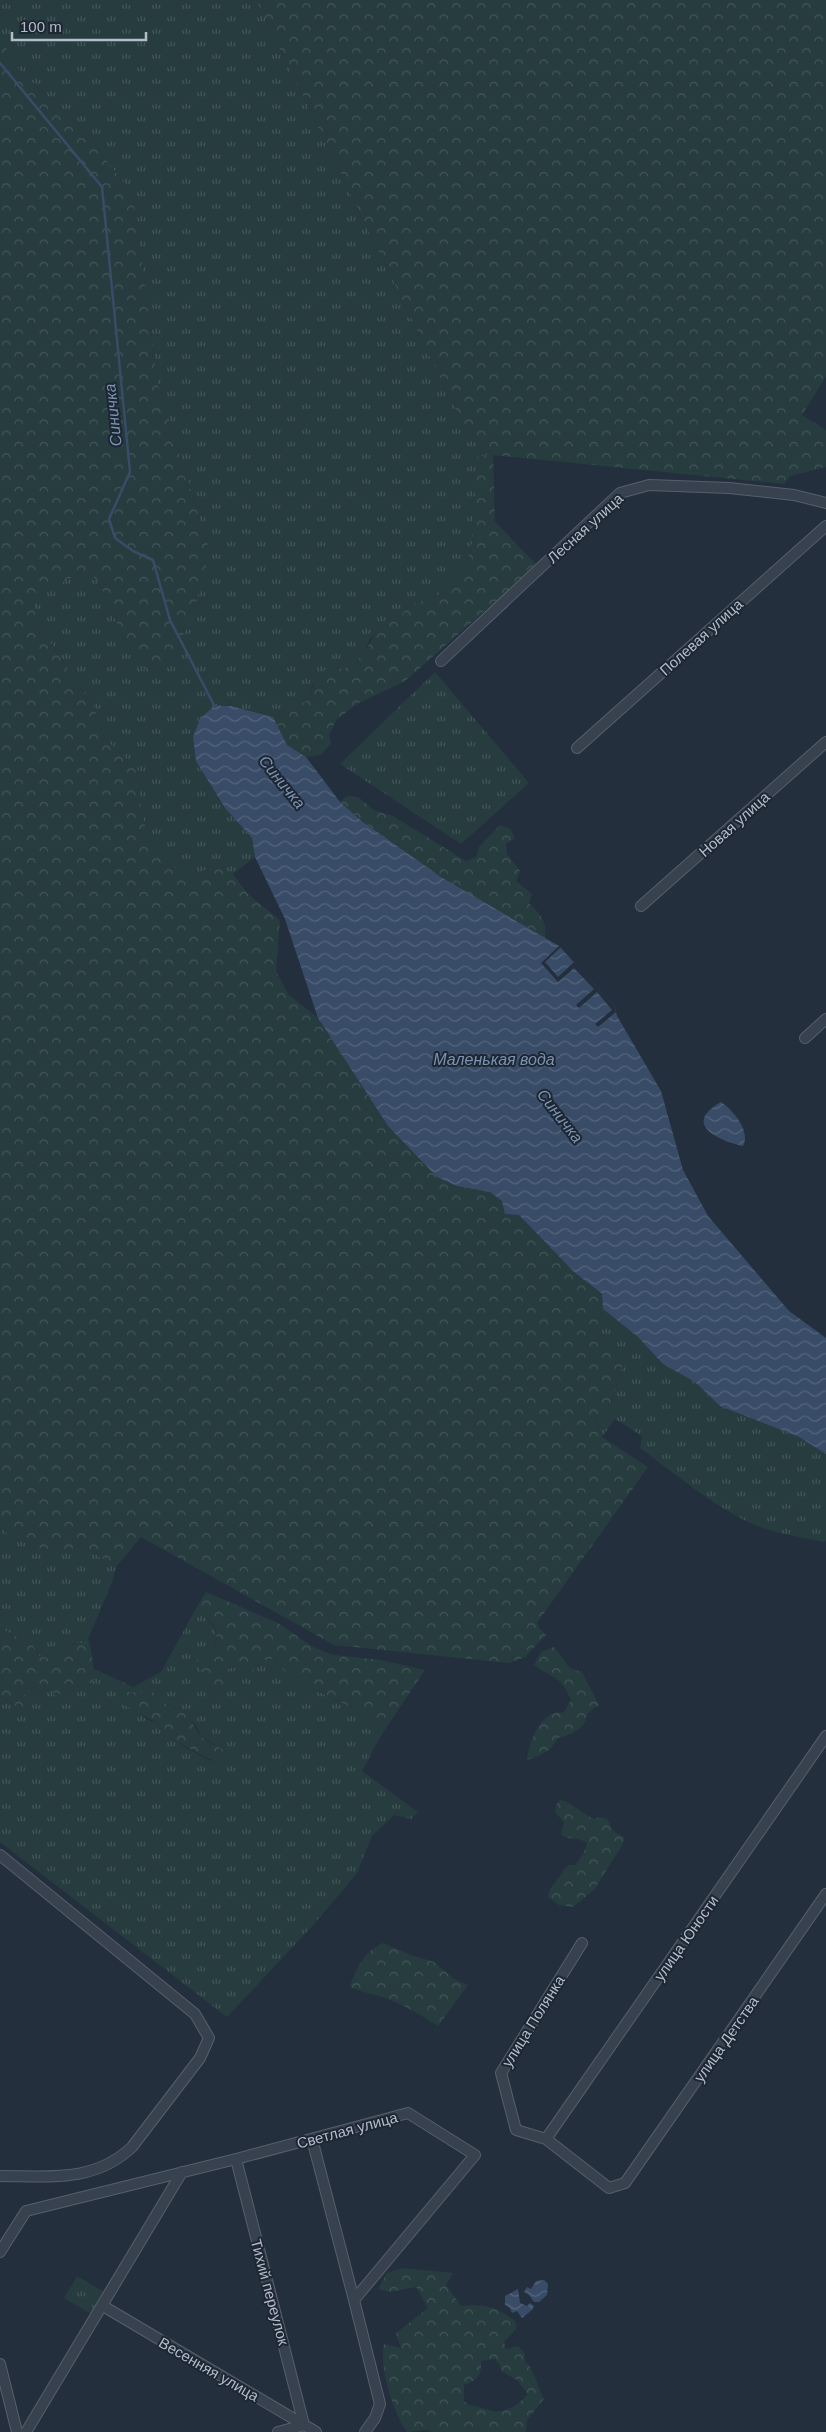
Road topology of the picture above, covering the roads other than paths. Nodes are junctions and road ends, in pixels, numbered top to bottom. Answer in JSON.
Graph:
{"nodes":[{"id":1,"x":826,"y":503,"type":"edge"},
{"id":2,"x":826,"y":526,"type":"edge"},
{"id":3,"x":441,"y":661,"type":"dead end"},
{"id":4,"x":826,"y":742,"type":"edge"},
{"id":5,"x":577,"y":748,"type":"dead end"},
{"id":6,"x":641,"y":906,"type":"dead end"},
{"id":7,"x":826,"y":1019,"type":"edge"},
{"id":8,"x":805,"y":1038,"type":"dead end"},
{"id":9,"x":826,"y":1736,"type":"edge"},
{"id":10,"x":0,"y":1855,"type":"edge"},
{"id":11,"x":826,"y":1894,"type":"edge"},
{"id":12,"x":582,"y":1943,"type":"dead end"},
{"id":13,"x":312,"y":2139,"type":"junction"},
{"id":14,"x":546,"y":2139,"type":"junction"},
{"id":15,"x":236,"y":2159,"type":"junction"},
{"id":16,"x":182,"y":2172,"type":"junction"},
{"id":17,"x":0,"y":2176,"type":"edge"},
{"id":18,"x":0,"y":2252,"type":"edge"},
{"id":19,"x":354,"y":2300,"type":"junction"},
{"id":20,"x":103,"y":2306,"type":"junction"},
{"id":21,"x":0,"y":2364,"type":"edge"},
{"id":22,"x":304,"y":2425,"type":"junction"},
{"id":23,"x":17,"y":2432,"type":"edge"},
{"id":24,"x":26,"y":2432,"type":"edge"},
{"id":25,"x":278,"y":2432,"type":"edge"},
{"id":26,"x":316,"y":2432,"type":"edge"},
{"id":27,"x":365,"y":2432,"type":"edge"}],
"edges":[{"from":1,"to":3,"type":"street","name":"Лесная улица"},
{"from":2,"to":5,"type":"street","name":"Полевая улица"},
{"from":4,"to":6,"type":"street","name":"Новая улица"},
{"from":7,"to":8,"type":"street"},
{"from":9,"to":14,"type":"street","name":"улица Юности"},
{"from":10,"to":17,"type":"street"},
{"from":11,"to":14,"type":"street","name":"улица Детства"},
{"from":12,"to":14,"type":"street","name":"улица Полянка"},
{"from":13,"to":15,"type":"street","name":"Светлая улица"},
{"from":13,"to":19,"type":"street"},
{"from":13,"to":19,"type":"street","name":"Светлая улица"},
{"from":15,"to":16,"type":"street","name":"Светлая улица"},
{"from":15,"to":22,"type":"street","name":"Тихий переулок"},
{"from":16,"to":18,"type":"street","name":"Светлая улица"},
{"from":16,"to":20,"type":"street"},
{"from":19,"to":27,"type":"street"},
{"from":20,"to":22,"type":"street","name":"Весенняя улица"},
{"from":20,"to":24,"type":"street"},
{"from":21,"to":23,"type":"street"},
{"from":22,"to":25,"type":"street"},
{"from":22,"to":26,"type":"street","name":"Весенняя улица"}]}
